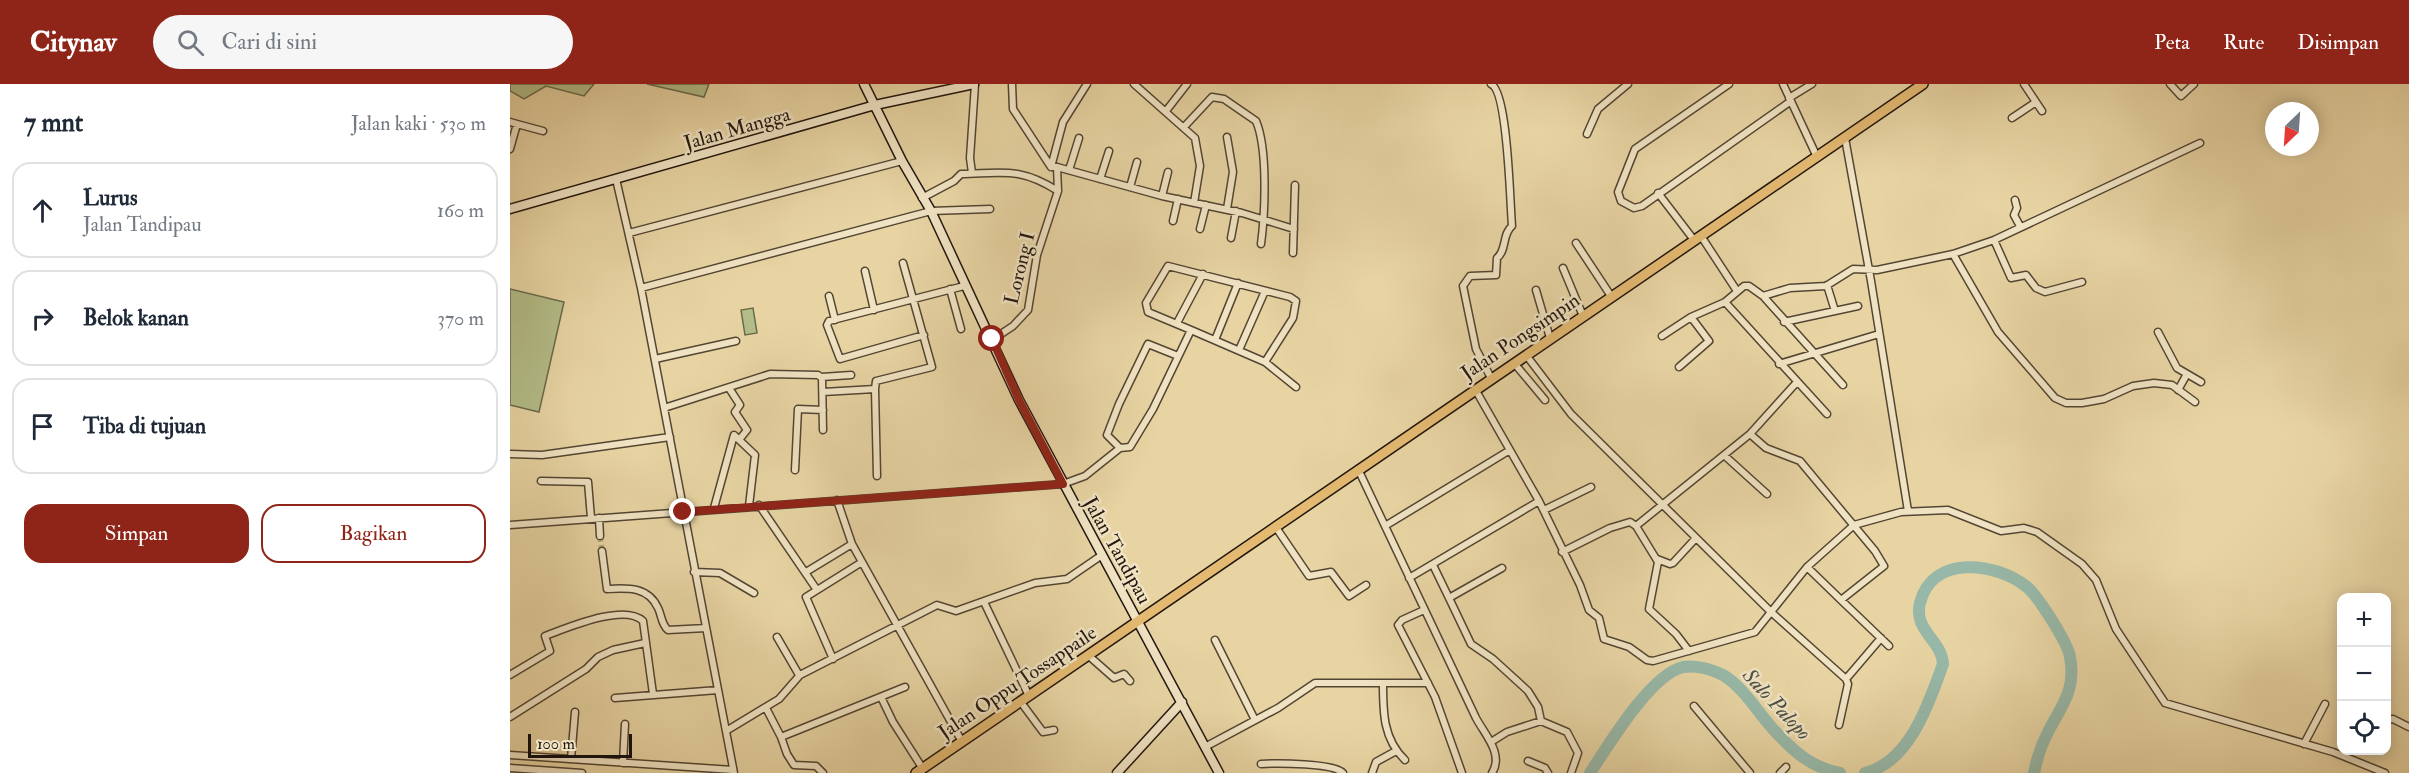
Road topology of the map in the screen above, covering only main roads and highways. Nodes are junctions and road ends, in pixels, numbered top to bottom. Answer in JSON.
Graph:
{"nodes":[{"id":1,"x":1923,"y":84,"type":"edge"},
{"id":2,"x":1138,"y":620,"type":"joint"},
{"id":3,"x":920,"y":771,"type":"edge"}],
"edges":[{"from":1,"to":2,"type":"main road","name":"Jalan Pongsimpin"},
{"from":2,"to":3,"type":"main road","name":"Jalan Oppu Tossappaile"}]}
